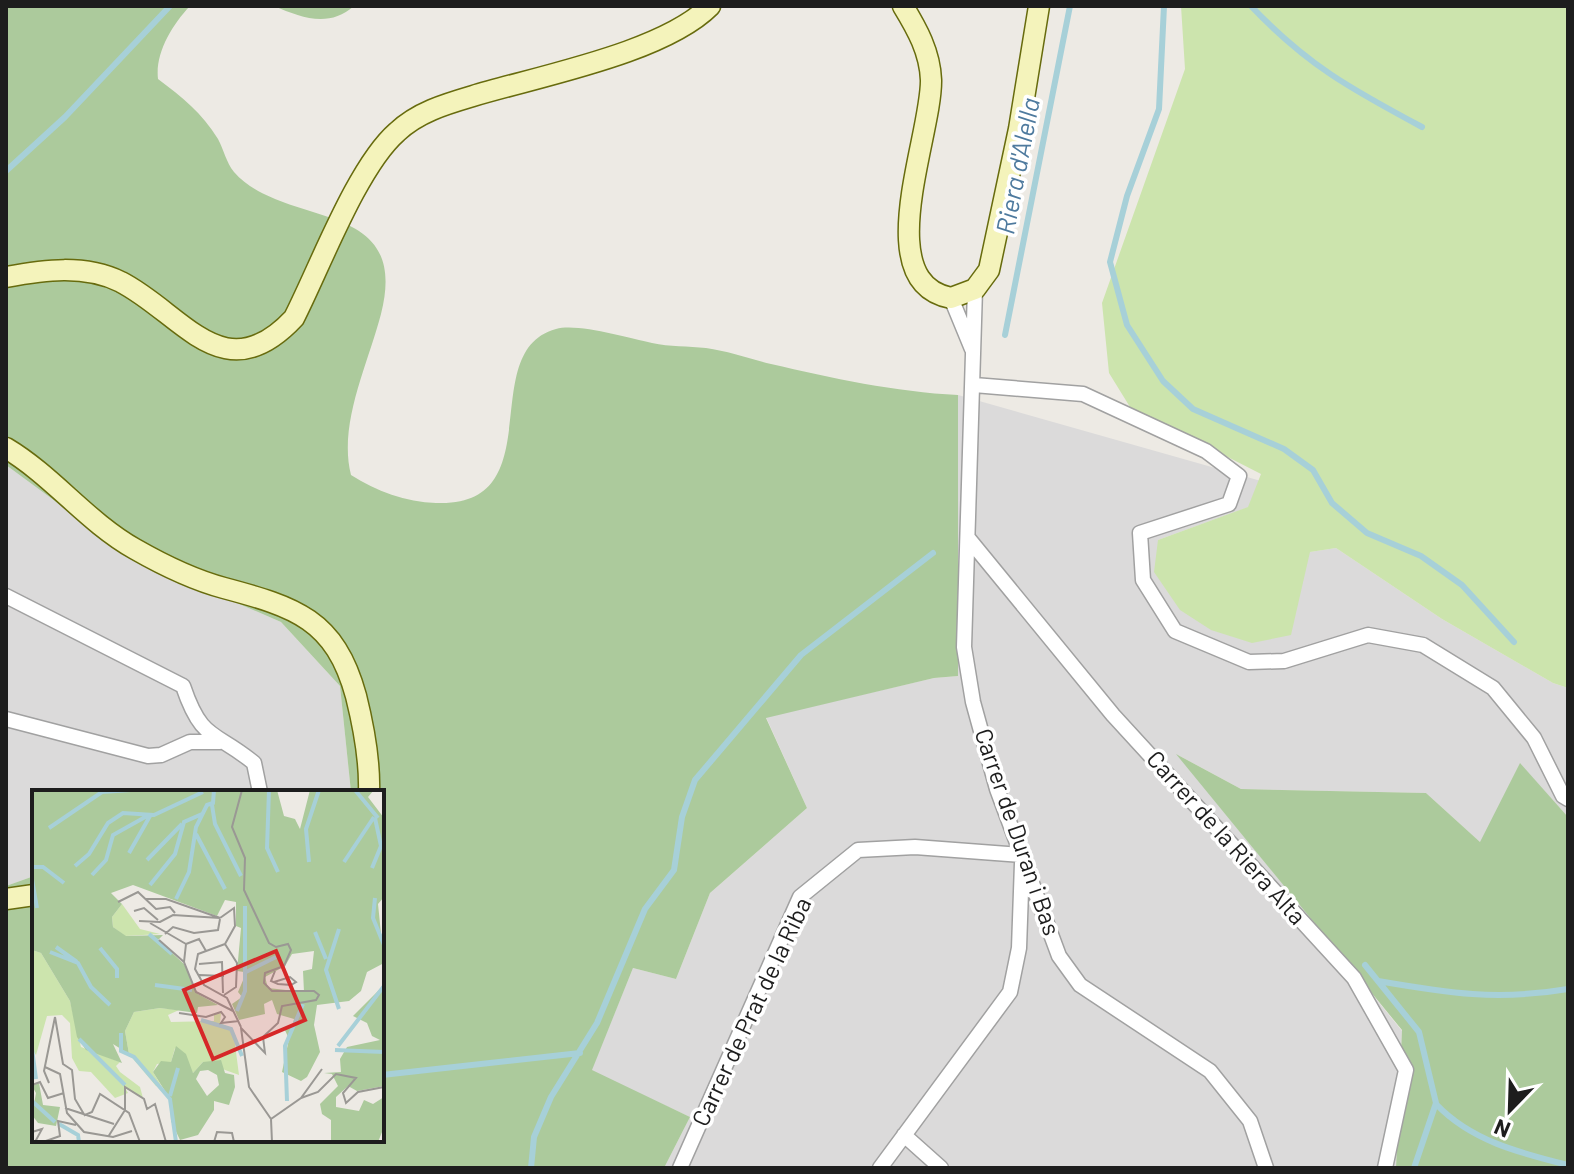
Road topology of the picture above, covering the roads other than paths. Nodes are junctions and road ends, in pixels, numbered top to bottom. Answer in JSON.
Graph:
{"nodes":[{"id":1,"x":710,"y":6,"type":"edge"},
{"id":2,"x":903,"y":6,"type":"edge"},
{"id":3,"x":1039,"y":6,"type":"edge"},
{"id":4,"x":6,"y":277,"type":"edge"},
{"id":5,"x":975,"y":289,"type":"junction"},
{"id":6,"x":951,"y":298,"type":"junction"},
{"id":7,"x":975,"y":356,"type":"junction"},
{"id":8,"x":974,"y":385,"type":"junction"},
{"id":9,"x":6,"y":448,"type":"edge"},
{"id":10,"x":968,"y":538,"type":"junction"},
{"id":11,"x":6,"y":596,"type":"edge"},
{"id":12,"x":6,"y":719,"type":"edge"},
{"id":13,"x":225,"y":741,"type":"junction"},
{"id":14,"x":260,"y":788,"type":"edge"},
{"id":15,"x":369,"y":790,"type":"edge"},
{"id":16,"x":1568,"y":799,"type":"edge"},
{"id":17,"x":1022,"y":855,"type":"junction"},
{"id":18,"x":32,"y":895,"type":"edge"},
{"id":19,"x":6,"y":899,"type":"edge"},
{"id":20,"x":904,"y":1135,"type":"junction"},
{"id":21,"x":680,"y":1168,"type":"edge"},
{"id":22,"x":880,"y":1168,"type":"edge"},
{"id":23,"x":941,"y":1168,"type":"edge"},
{"id":24,"x":1266,"y":1168,"type":"edge"},
{"id":25,"x":1385,"y":1168,"type":"edge"}],
"edges":[{"from":1,"to":4,"type":"main road"},
{"from":2,"to":6,"type":"main road"},
{"from":3,"to":5,"type":"main road"},
{"from":5,"to":6,"type":"main road"},
{"from":5,"to":7,"type":"street","name":"Carrer de Duran i Bas"},
{"from":6,"to":7,"type":"street","name":"Carrer de Duran i Bas"},
{"from":7,"to":8,"type":"street","name":"Carrer de Duran i Bas"},
{"from":8,"to":10,"type":"street","name":"Carrer de Duran i Bas"},
{"from":8,"to":16,"type":"street"},
{"from":9,"to":15,"type":"main road"},
{"from":10,"to":17,"type":"street","name":"Carrer de Duran i Bas"},
{"from":10,"to":25,"type":"street","name":"Carrer de la Riera Alta"},
{"from":11,"to":13,"type":"street"},
{"from":12,"to":13,"type":"street"},
{"from":13,"to":14,"type":"street"},
{"from":17,"to":20,"type":"street"},
{"from":17,"to":21,"type":"street","name":"Carrer de Prat de la Riba"},
{"from":17,"to":24,"type":"street","name":"Carrer de Duran i Bas"},
{"from":18,"to":19,"type":"main road"},
{"from":20,"to":22,"type":"street"},
{"from":20,"to":23,"type":"street"}]}
